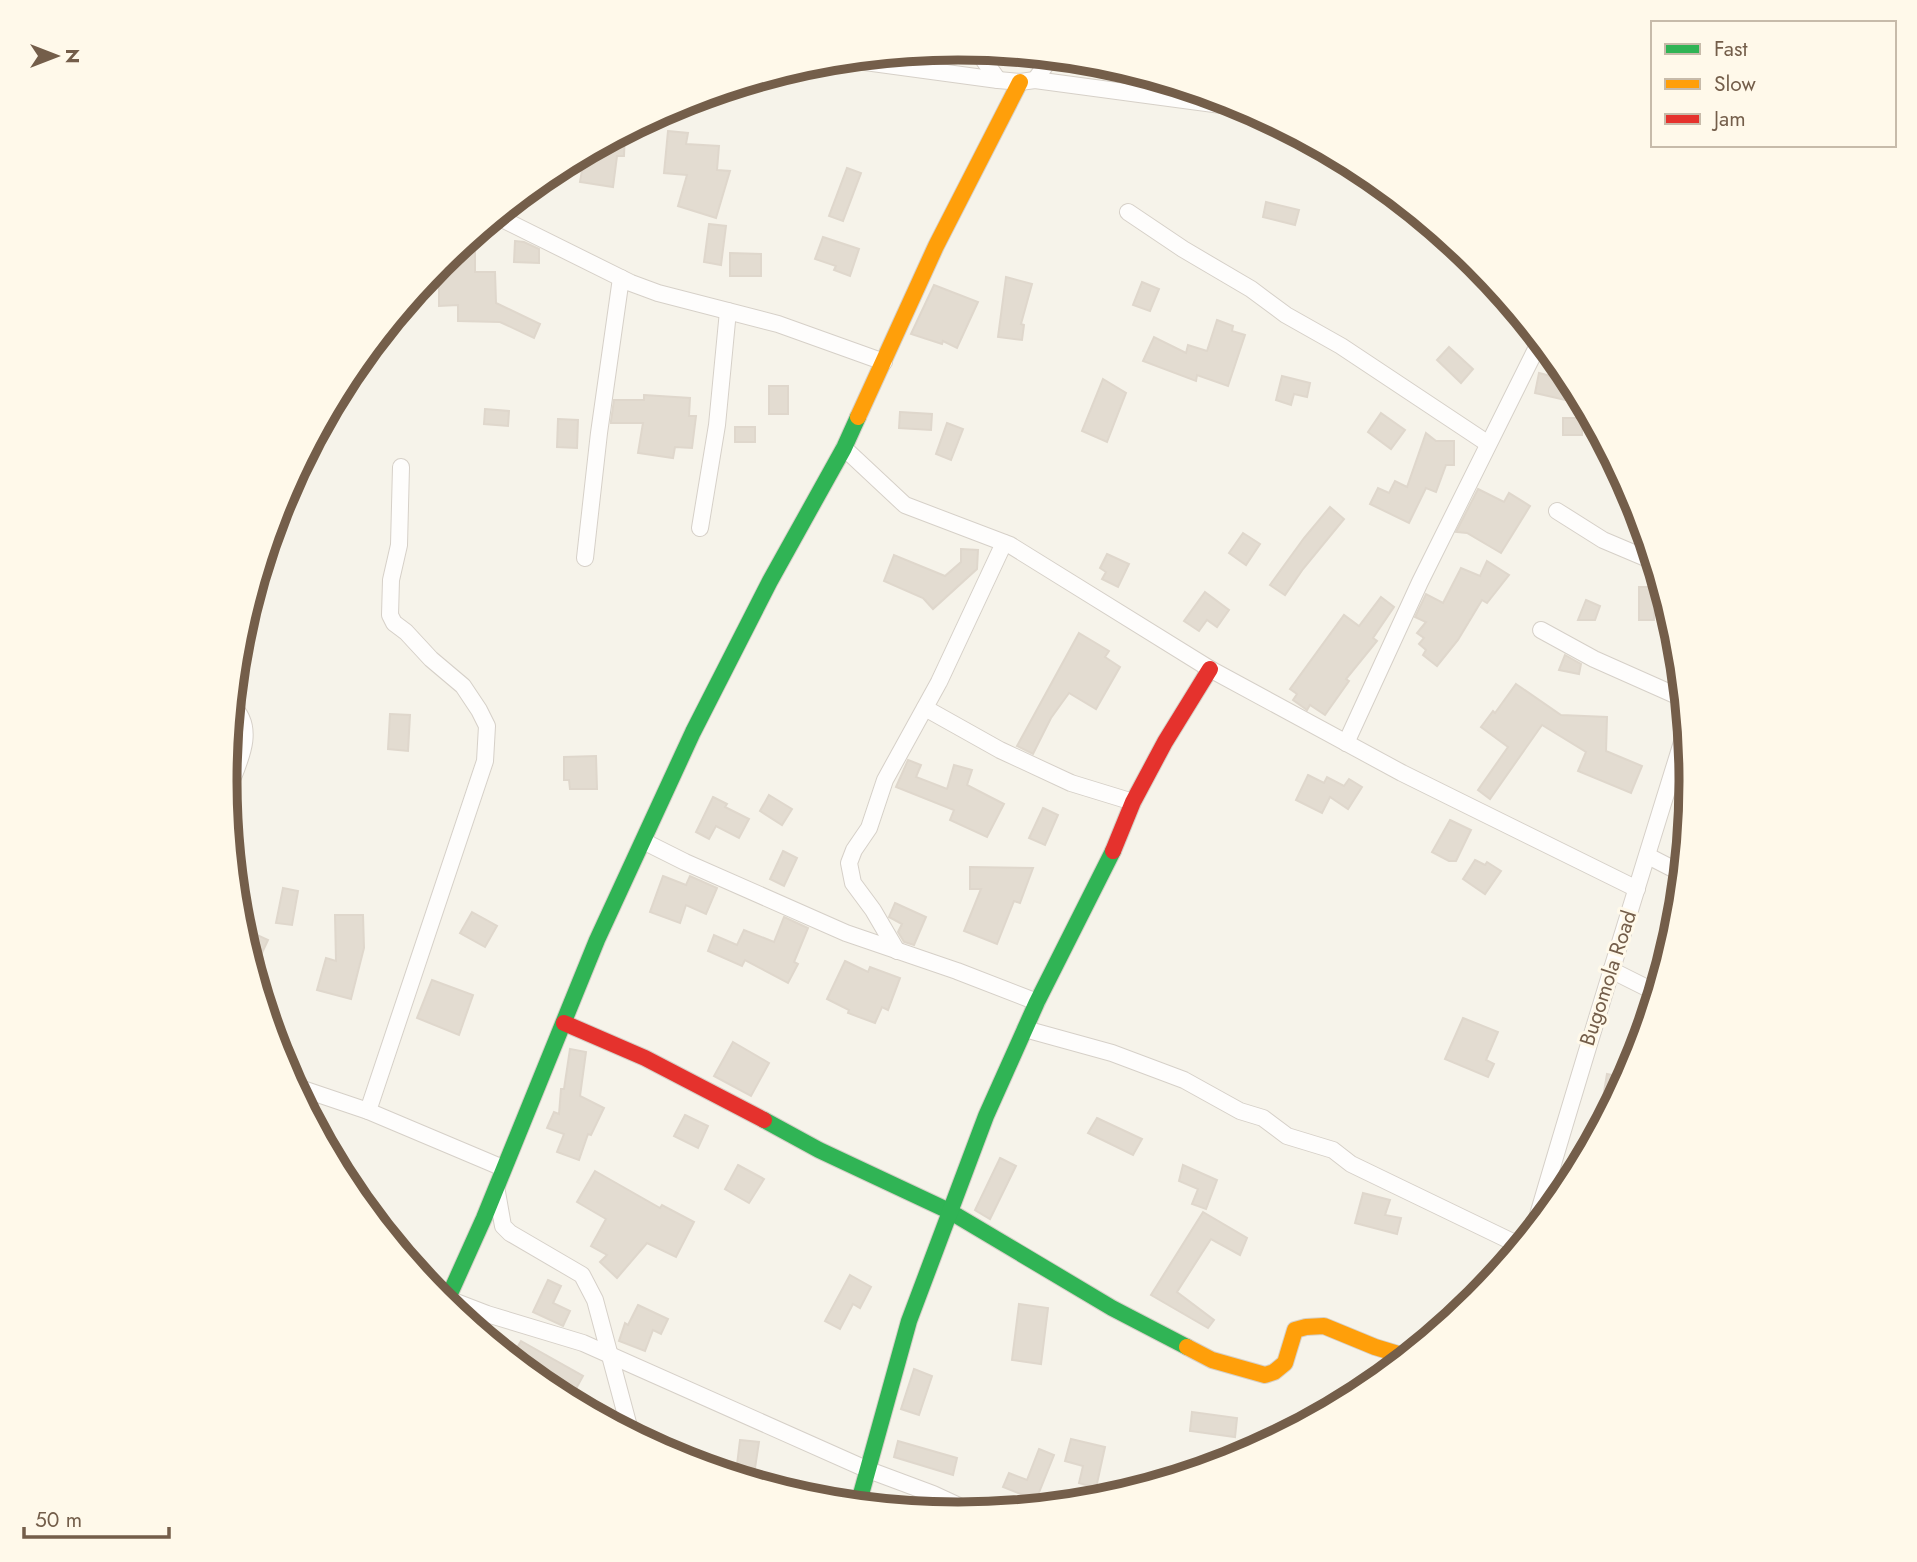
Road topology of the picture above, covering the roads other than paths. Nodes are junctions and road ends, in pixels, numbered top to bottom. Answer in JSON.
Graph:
{"nodes":[{"id":1,"x":984,"y":61,"type":"edge"},
{"id":2,"x":881,"y":64,"type":"edge"},
{"id":3,"x":1044,"y":65,"type":"edge"},
{"id":4,"x":998,"y":80,"type":"junction"},
{"id":5,"x":1027,"y":81,"type":"junction"},
{"id":6,"x":1205,"y":103,"type":"edge"},
{"id":7,"x":1128,"y":212,"type":"dead end"},
{"id":8,"x":505,"y":221,"type":"edge"},
{"id":9,"x":621,"y":278,"type":"junction"},
{"id":10,"x":728,"y":311,"type":"junction"},
{"id":11,"x":1536,"y":349,"type":"edge"},
{"id":12,"x":884,"y":362,"type":"junction"},
{"id":13,"x":1487,"y":443,"type":"junction"},
{"id":14,"x":844,"y":448,"type":"junction"},
{"id":15,"x":401,"y":467,"type":"dead end"},
{"id":16,"x":1557,"y":511,"type":"dead end"},
{"id":17,"x":700,"y":528,"type":"dead end"},
{"id":18,"x":1004,"y":542,"type":"junction"},
{"id":19,"x":586,"y":558,"type":"dead end"},
{"id":20,"x":1644,"y":558,"type":"edge"},
{"id":21,"x":1541,"y":631,"type":"dead end"},
{"id":22,"x":1210,"y":669,"type":"junction"},
{"id":23,"x":1675,"y":695,"type":"edge"},
{"id":24,"x":925,"y":708,"type":"junction"},
{"id":25,"x":241,"y":716,"type":"edge"},
{"id":26,"x":1346,"y":743,"type":"junction"},
{"id":27,"x":1679,"y":753,"type":"edge"},
{"id":28,"x":238,"y":765,"type":"edge"},
{"id":29,"x":1132,"y":802,"type":"junction"},
{"id":30,"x":643,"y":841,"type":"junction"},
{"id":31,"x":1648,"y":856,"type":"junction"},
{"id":32,"x":1674,"y":870,"type":"edge"},
{"id":33,"x":1637,"y":889,"type":"junction"},
{"id":34,"x":897,"y":951,"type":"junction"},
{"id":35,"x":1611,"y":970,"type":"junction"},
{"id":36,"x":1649,"y":989,"type":"edge"},
{"id":37,"x":1037,"y":1002,"type":"junction"},
{"id":38,"x":564,"y":1023,"type":"junction"},
{"id":39,"x":1025,"y":1028,"type":"junction"},
{"id":40,"x":307,"y":1090,"type":"edge"},
{"id":41,"x":368,"y":1111,"type":"junction"},
{"id":42,"x":503,"y":1167,"type":"junction"},
{"id":43,"x":496,"y":1185,"type":"junction"},
{"id":44,"x":1540,"y":1207,"type":"edge"},
{"id":45,"x":949,"y":1211,"type":"junction"},
{"id":46,"x":1513,"y":1242,"type":"edge"},
{"id":47,"x":446,"y":1289,"type":"edge"},
{"id":48,"x":464,"y":1306,"type":"edge"},
{"id":49,"x":1397,"y":1354,"type":"edge"},
{"id":50,"x":610,"y":1356,"type":"junction"},
{"id":51,"x":620,"y":1418,"type":"edge"},
{"id":52,"x":866,"y":1469,"type":"junction"},
{"id":53,"x":860,"y":1495,"type":"edge"},
{"id":54,"x":946,"y":1502,"type":"edge"}],
"edges":[{"from":1,"to":4,"type":"street"},
{"from":2,"to":4,"type":"street"},
{"from":3,"to":5,"type":"street"},
{"from":4,"to":5,"type":"street"},
{"from":5,"to":6,"type":"street"},
{"from":5,"to":12,"type":"street"},
{"from":7,"to":13,"type":"street"},
{"from":8,"to":9,"type":"street"},
{"from":9,"to":10,"type":"street"},
{"from":9,"to":19,"type":"street"},
{"from":10,"to":12,"type":"street"},
{"from":10,"to":17,"type":"street"},
{"from":11,"to":13,"type":"street"},
{"from":12,"to":14,"type":"street"},
{"from":13,"to":26,"type":"street"},
{"from":14,"to":18,"type":"street"},
{"from":14,"to":30,"type":"street"},
{"from":15,"to":41,"type":"street"},
{"from":16,"to":20,"type":"street"},
{"from":18,"to":22,"type":"street"},
{"from":18,"to":24,"type":"street"},
{"from":21,"to":23,"type":"street"},
{"from":22,"to":26,"type":"street"},
{"from":22,"to":29,"type":"street"},
{"from":24,"to":29,"type":"street"},
{"from":24,"to":34,"type":"street"},
{"from":25,"to":28,"type":"street"},
{"from":26,"to":33,"type":"street"},
{"from":27,"to":31,"type":"street","name":"Bugomola Road"},
{"from":29,"to":37,"type":"street"},
{"from":30,"to":34,"type":"street"},
{"from":30,"to":38,"type":"street"},
{"from":31,"to":32,"type":"street"},
{"from":31,"to":33,"type":"street","name":"Bugomola Road"},
{"from":33,"to":35,"type":"street","name":"Bugomola Road"},
{"from":34,"to":37,"type":"street"},
{"from":35,"to":36,"type":"street"},
{"from":35,"to":44,"type":"street","name":"Bugomola Road"},
{"from":37,"to":39,"type":"street"},
{"from":38,"to":42,"type":"street"},
{"from":38,"to":45,"type":"street"},
{"from":39,"to":45,"type":"street"},
{"from":39,"to":46,"type":"street"},
{"from":40,"to":41,"type":"street"},
{"from":41,"to":42,"type":"street"},
{"from":42,"to":43,"type":"street"},
{"from":43,"to":47,"type":"street"},
{"from":43,"to":50,"type":"street"},
{"from":45,"to":49,"type":"street"},
{"from":45,"to":52,"type":"street"},
{"from":48,"to":50,"type":"street"},
{"from":50,"to":51,"type":"street"},
{"from":50,"to":52,"type":"street"},
{"from":52,"to":53,"type":"street"},
{"from":52,"to":54,"type":"street"}]}
